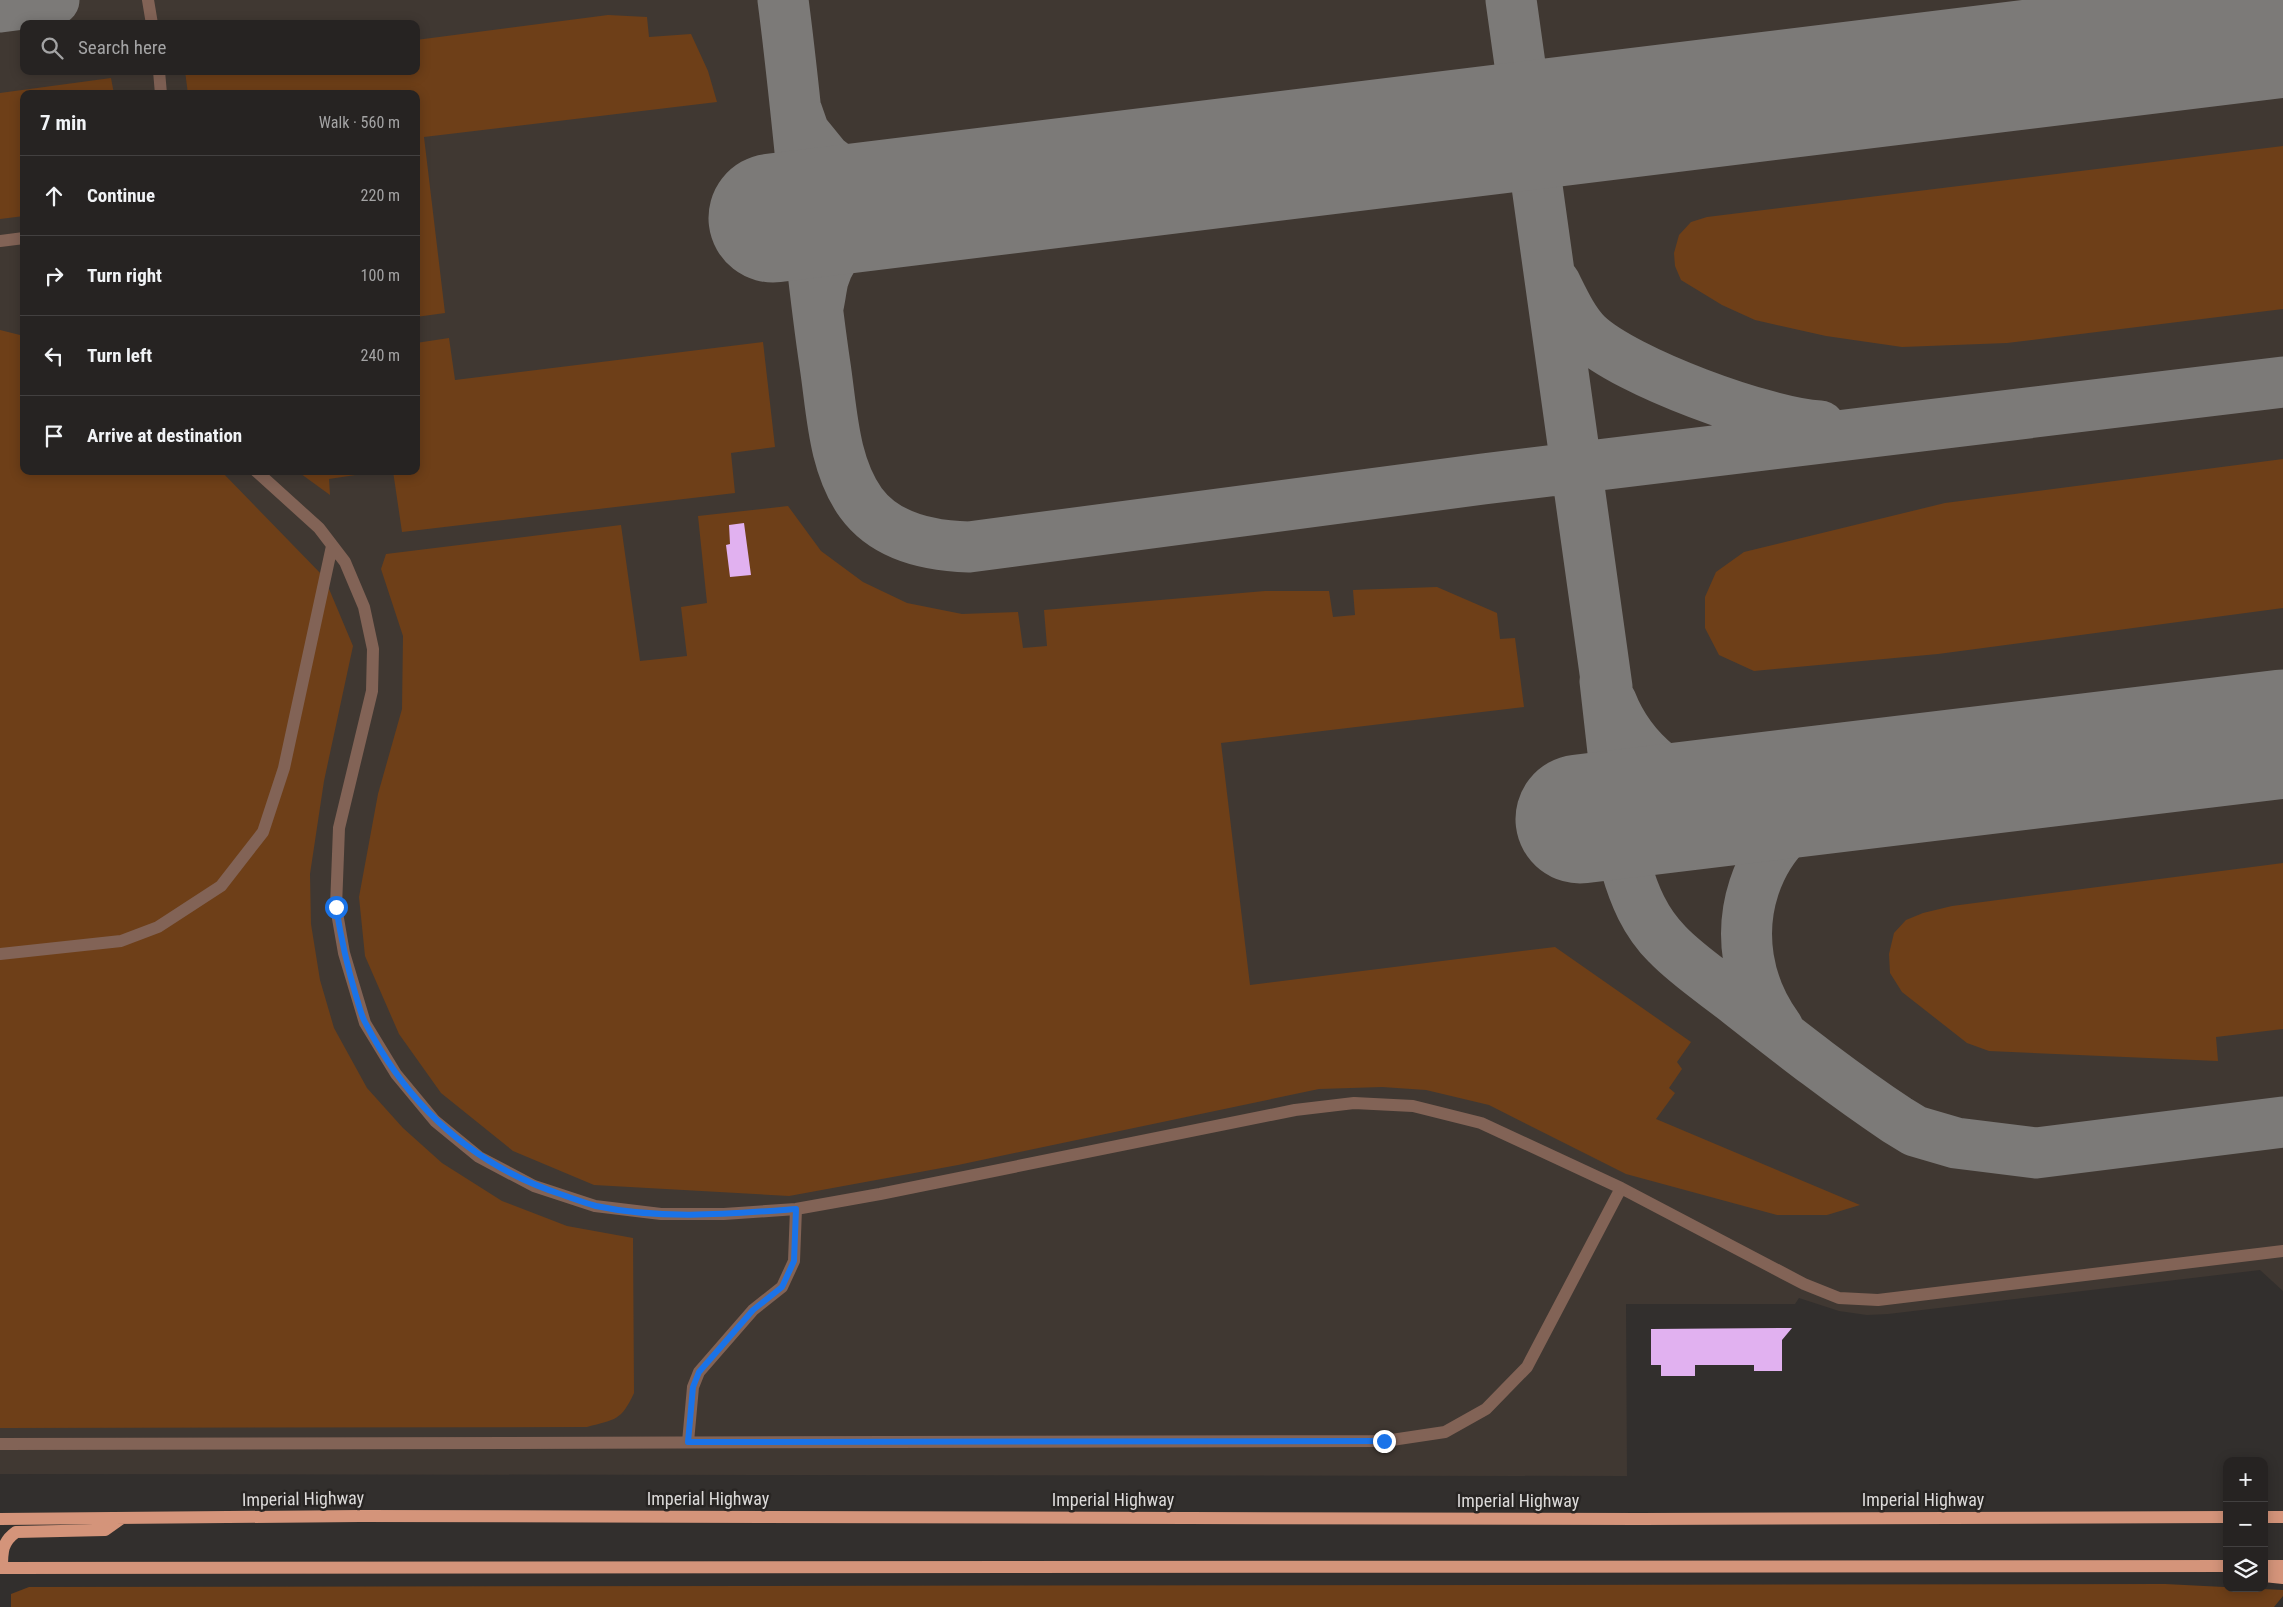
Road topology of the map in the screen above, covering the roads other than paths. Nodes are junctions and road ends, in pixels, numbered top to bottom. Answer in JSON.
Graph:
{"nodes":[{"id":1,"x":148,"y":0,"type":"edge"},
{"id":2,"x":151,"y":20,"type":"edge"},
{"id":3,"x":159,"y":75,"type":"edge"},
{"id":4,"x":160,"y":90,"type":"edge"},
{"id":5,"x":20,"y":238,"type":"edge"},
{"id":6,"x":0,"y":241,"type":"edge"},
{"id":7,"x":260,"y":475,"type":"edge"},
{"id":8,"x":332,"y":546,"type":"junction"},
{"id":9,"x":0,"y":954,"type":"edge"},
{"id":10,"x":1621,"y":1188,"type":"junction"},
{"id":11,"x":796,"y":1209,"type":"junction"},
{"id":12,"x":2283,"y":1251,"type":"edge"},
{"id":13,"x":688,"y":1442,"type":"junction"},
{"id":14,"x":0,"y":1444,"type":"edge"},
{"id":15,"x":2223,"y":1517,"type":"edge"},
{"id":16,"x":2268,"y":1517,"type":"edge"},
{"id":17,"x":2283,"y":1517,"type":"edge"},
{"id":18,"x":122,"y":1518,"type":"junction"},
{"id":19,"x":0,"y":1519,"type":"edge"},
{"id":20,"x":2198,"y":1566,"type":"junction"},
{"id":21,"x":2223,"y":1566,"type":"edge"},
{"id":22,"x":2268,"y":1566,"type":"edge"},
{"id":23,"x":2283,"y":1566,"type":"edge"},
{"id":24,"x":1,"y":1568,"type":"edge"},
{"id":25,"x":2223,"y":1570,"type":"edge"},
{"id":26,"x":2268,"y":1576,"type":"edge"},
{"id":27,"x":2283,"y":1578,"type":"edge"}],
"edges":[{"from":1,"to":2,"type":"lane"},
{"from":3,"to":4,"type":"lane"},
{"from":5,"to":6,"type":"lane"},
{"from":7,"to":8,"type":"lane"},
{"from":8,"to":9,"type":"lane"},
{"from":8,"to":11,"type":"lane"},
{"from":10,"to":11,"type":"lane"},
{"from":10,"to":12,"type":"lane"},
{"from":10,"to":13,"type":"lane"},
{"from":11,"to":13,"type":"lane"},
{"from":13,"to":14,"type":"lane"},
{"from":15,"to":18,"type":"main road","name":"Imperial Highway"},
{"from":16,"to":17,"type":"main road"},
{"from":18,"to":19,"type":"main road","name":"Imperial Highway"},
{"from":18,"to":24,"type":"main road"},
{"from":20,"to":21,"type":"main road"},
{"from":20,"to":24,"type":"main road"},
{"from":20,"to":25,"type":"main road"},
{"from":22,"to":23,"type":"main road"},
{"from":26,"to":27,"type":"main road"}]}
